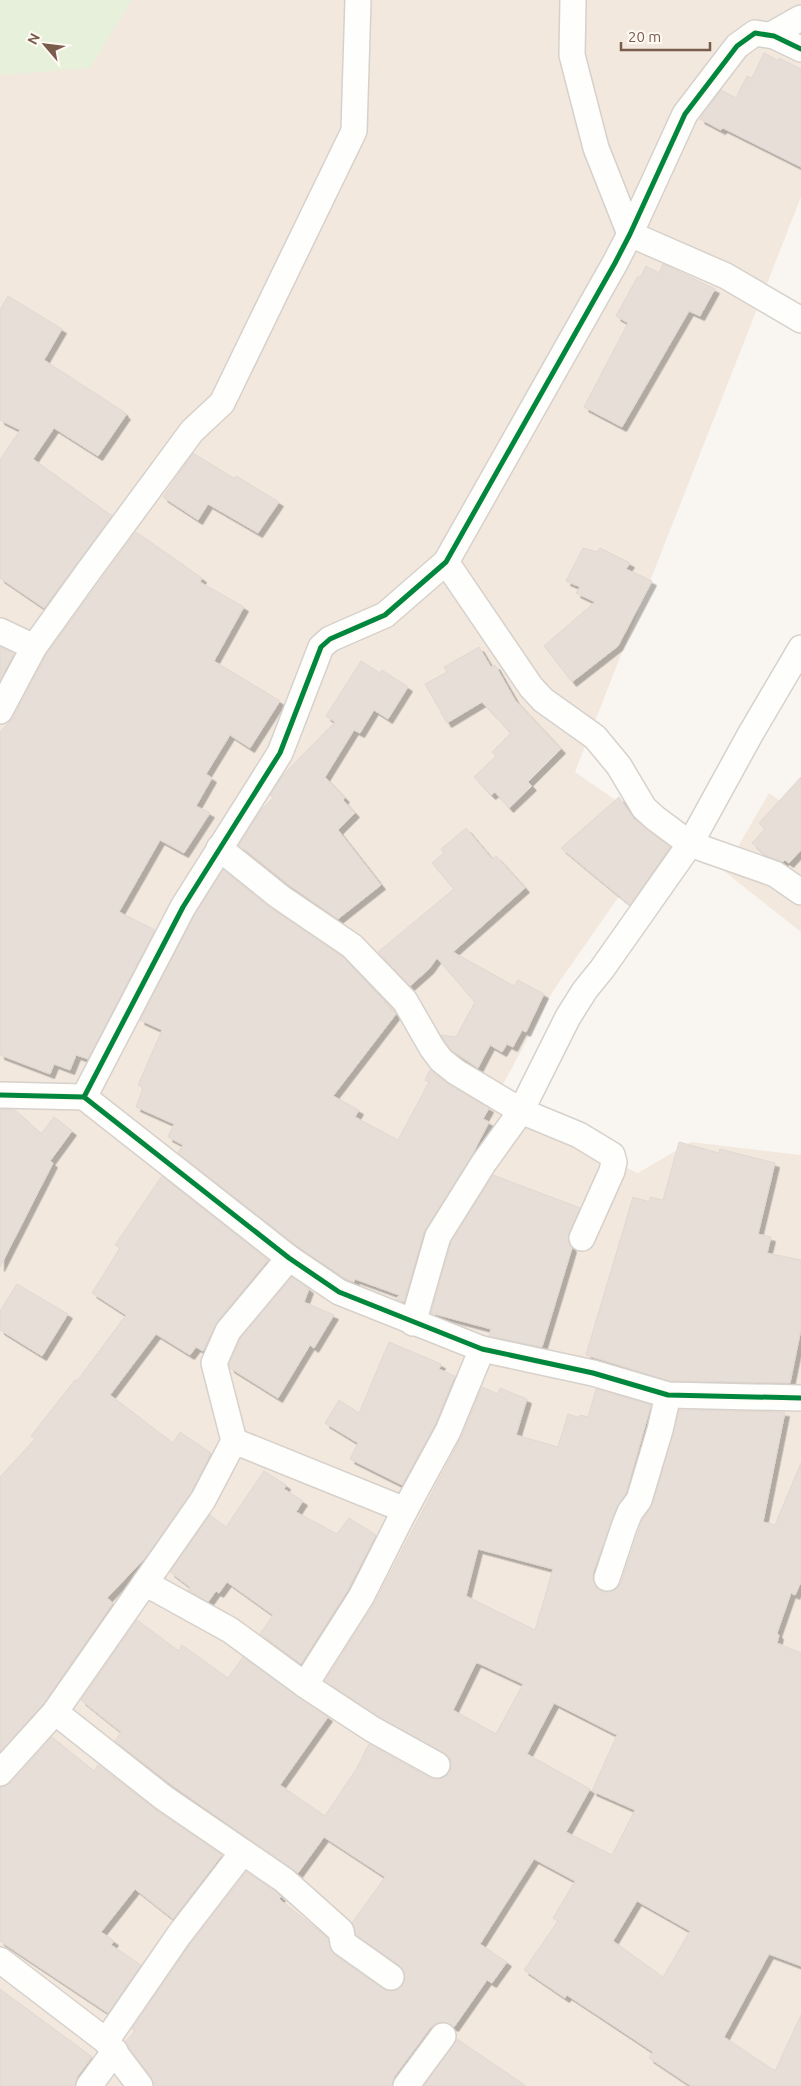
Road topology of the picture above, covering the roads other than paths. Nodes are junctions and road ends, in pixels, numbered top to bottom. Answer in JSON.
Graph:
{"nodes":[{"id":1,"x":358,"y":0,"type":"edge"},
{"id":2,"x":574,"y":0,"type":"edge"},
{"id":3,"x":801,"y":18,"type":"edge"},
{"id":4,"x":771,"y":35,"type":"junction"},
{"id":5,"x":801,"y":49,"type":"edge"},
{"id":6,"x":630,"y":234,"type":"junction"},
{"id":7,"x":801,"y":320,"type":"edge"},
{"id":8,"x":446,"y":562,"type":"junction"},
{"id":9,"x":0,"y":631,"type":"edge"},
{"id":10,"x":34,"y":647,"type":"junction"},
{"id":11,"x":801,"y":648,"type":"edge"},
{"id":12,"x":0,"y":711,"type":"edge"},
{"id":13,"x":690,"y":844,"type":"junction"},
{"id":14,"x":220,"y":848,"type":"junction"},
{"id":15,"x":801,"y":892,"type":"edge"},
{"id":16,"x":0,"y":1095,"type":"edge"},
{"id":17,"x":84,"y":1097,"type":"junction"},
{"id":18,"x":521,"y":1111,"type":"junction"},
{"id":19,"x":582,"y":1238,"type":"dead end"},
{"id":20,"x":289,"y":1258,"type":"junction"},
{"id":21,"x":412,"y":1323,"type":"junction"},
{"id":22,"x":482,"y":1349,"type":"junction"},
{"id":23,"x":668,"y":1395,"type":"junction"},
{"id":24,"x":801,"y":1398,"type":"edge"},
{"id":25,"x":234,"y":1441,"type":"junction"},
{"id":26,"x":404,"y":1510,"type":"junction"},
{"id":27,"x":607,"y":1578,"type":"dead end"},
{"id":28,"x":145,"y":1583,"type":"junction"},
{"id":29,"x":305,"y":1685,"type":"junction"},
{"id":30,"x":55,"y":1712,"type":"junction"},
{"id":31,"x":437,"y":1765,"type":"dead end"},
{"id":32,"x":0,"y":1773,"type":"edge"},
{"id":33,"x":243,"y":1852,"type":"junction"},
{"id":34,"x":0,"y":1960,"type":"edge"},
{"id":35,"x":391,"y":1977,"type":"dead end"},
{"id":36,"x":443,"y":2036,"type":"dead end"},
{"id":37,"x":110,"y":2046,"type":"junction"},
{"id":38,"x":89,"y":2086,"type":"edge"},
{"id":39,"x":140,"y":2086,"type":"edge"},
{"id":40,"x":406,"y":2086,"type":"edge"}],
"edges":[{"from":1,"to":10,"type":"street"},
{"from":2,"to":6,"type":"street"},
{"from":3,"to":4,"type":"street"},
{"from":4,"to":5,"type":"street"},
{"from":4,"to":6,"type":"street"},
{"from":6,"to":7,"type":"street"},
{"from":6,"to":8,"type":"street"},
{"from":8,"to":13,"type":"street"},
{"from":8,"to":14,"type":"street"},
{"from":9,"to":10,"type":"street"},
{"from":10,"to":12,"type":"street"},
{"from":11,"to":13,"type":"street"},
{"from":13,"to":15,"type":"street"},
{"from":13,"to":18,"type":"street"},
{"from":14,"to":17,"type":"street"},
{"from":14,"to":18,"type":"street"},
{"from":16,"to":17,"type":"street"},
{"from":17,"to":20,"type":"street"},
{"from":18,"to":19,"type":"street"},
{"from":18,"to":21,"type":"street"},
{"from":20,"to":21,"type":"street"},
{"from":20,"to":25,"type":"street"},
{"from":21,"to":22,"type":"street"},
{"from":22,"to":23,"type":"street"},
{"from":22,"to":26,"type":"street"},
{"from":23,"to":24,"type":"street"},
{"from":23,"to":27,"type":"street"},
{"from":25,"to":26,"type":"street"},
{"from":25,"to":28,"type":"street"},
{"from":26,"to":29,"type":"street"},
{"from":28,"to":29,"type":"street"},
{"from":28,"to":30,"type":"street"},
{"from":29,"to":31,"type":"street"},
{"from":30,"to":32,"type":"street"},
{"from":30,"to":33,"type":"street"},
{"from":33,"to":35,"type":"street"},
{"from":33,"to":37,"type":"street"},
{"from":34,"to":37,"type":"street"},
{"from":36,"to":40,"type":"street"},
{"from":37,"to":38,"type":"street"},
{"from":37,"to":39,"type":"street"}]}
